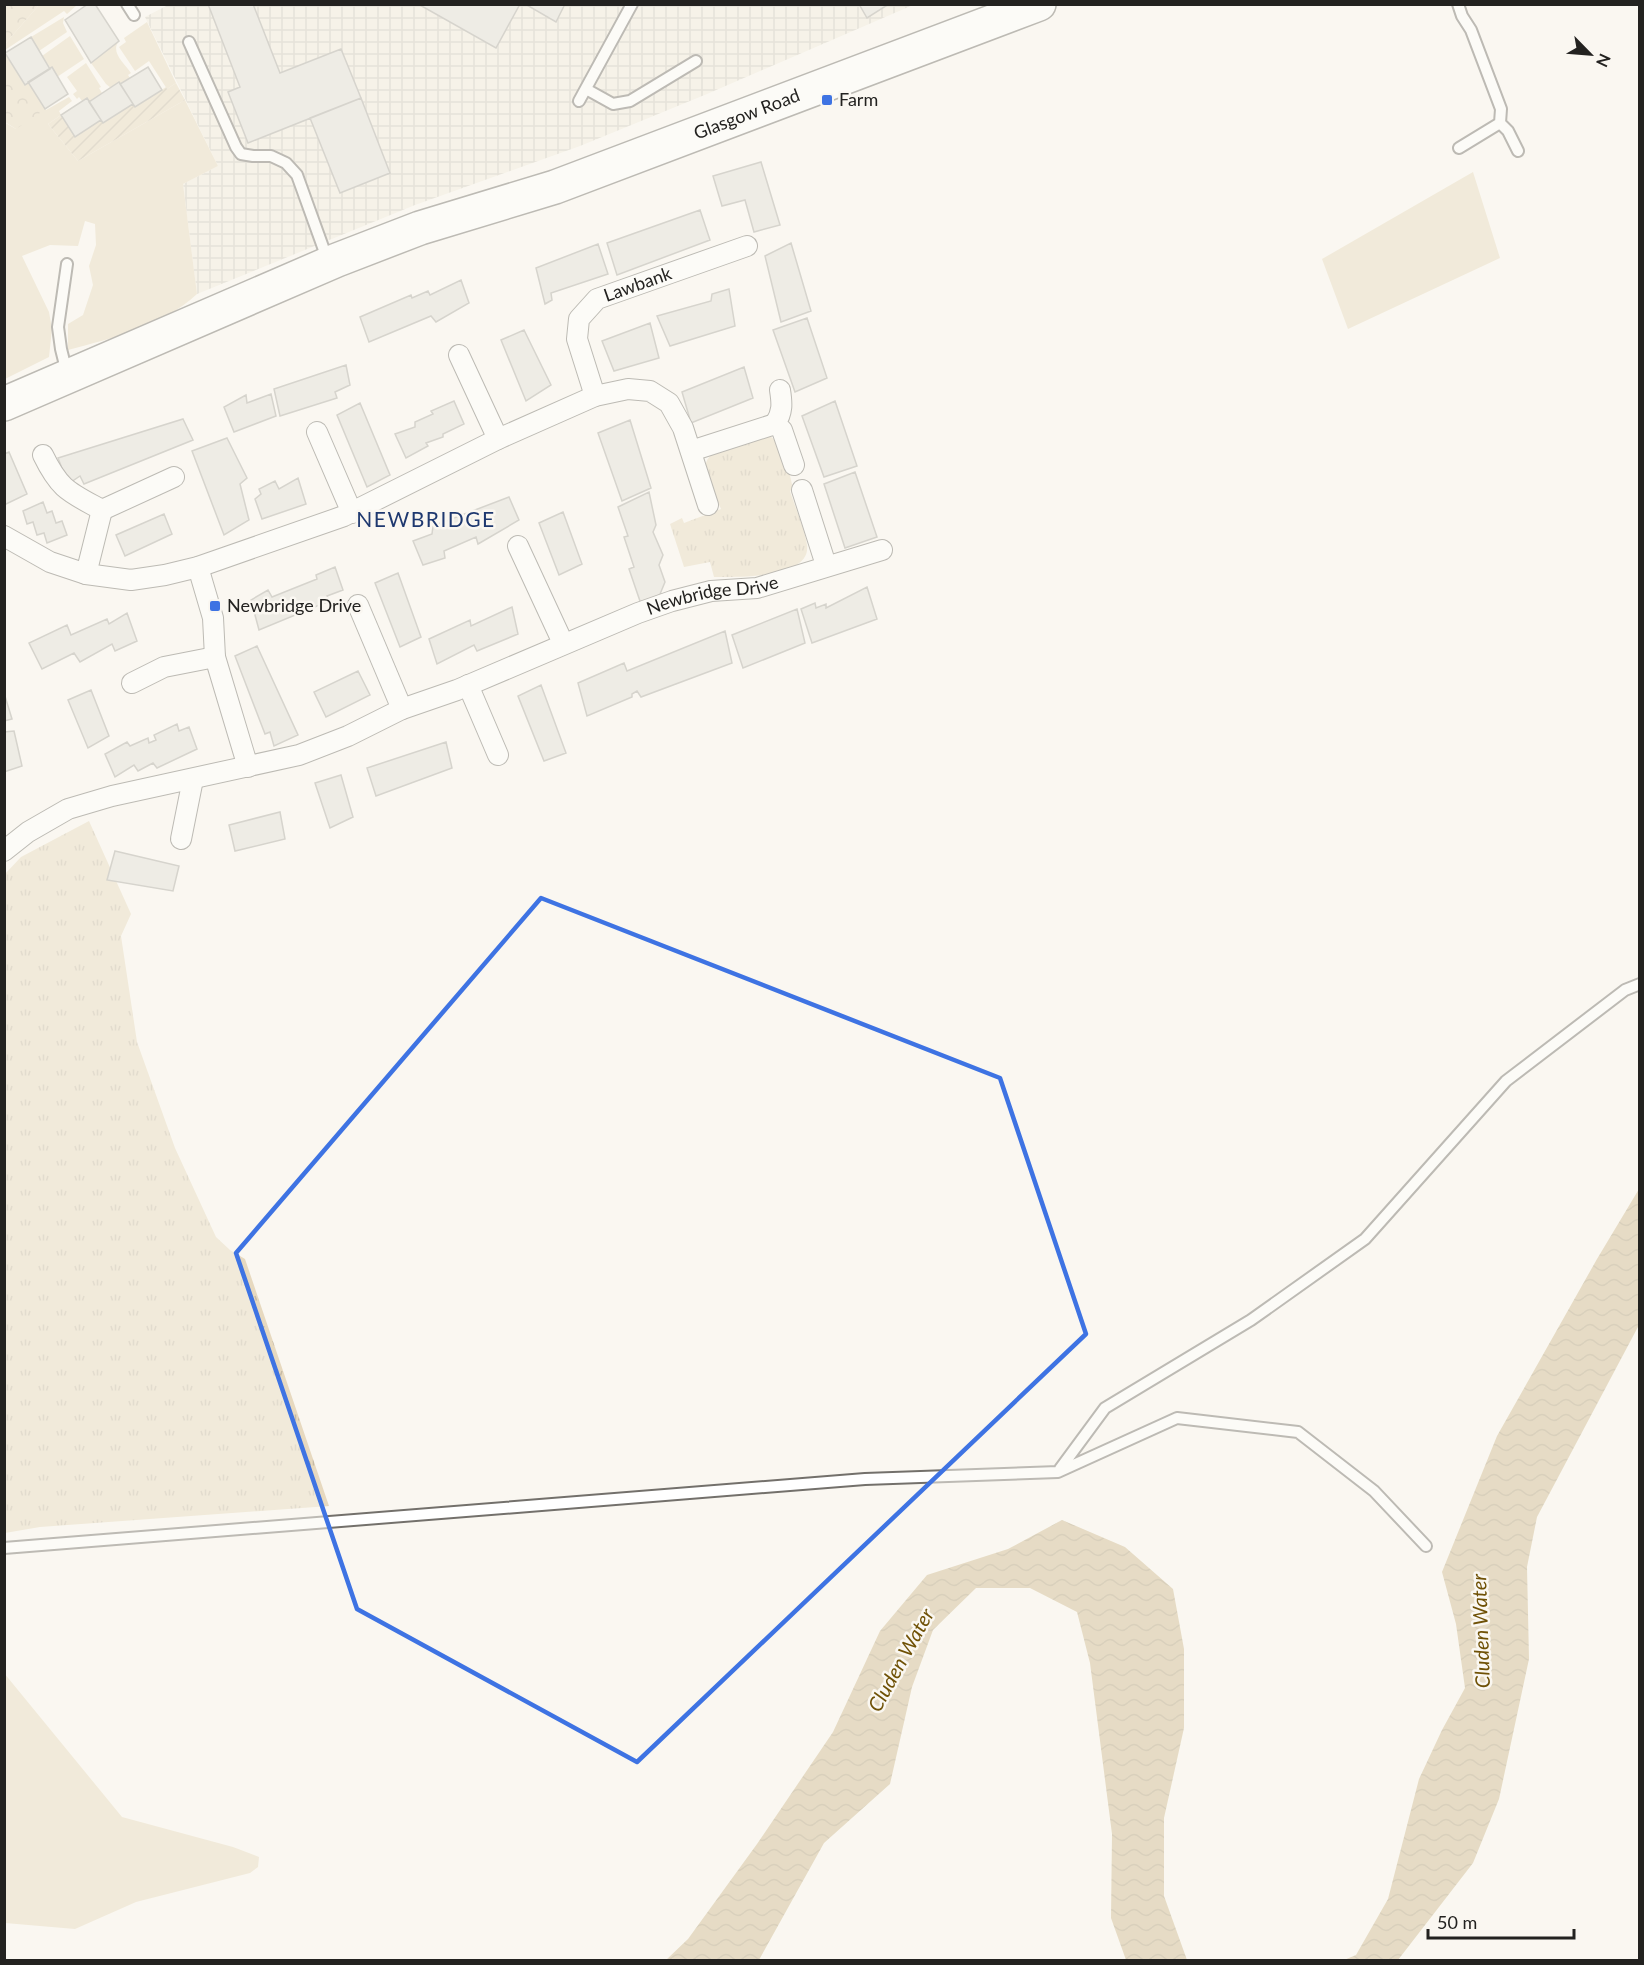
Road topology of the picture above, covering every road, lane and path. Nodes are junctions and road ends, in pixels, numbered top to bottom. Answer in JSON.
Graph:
{"nodes":[{"id":1,"x":127,"y":4,"type":"edge"},
{"id":2,"x":632,"y":4,"type":"edge"},
{"id":3,"x":1039,"y":4,"type":"edge"},
{"id":4,"x":1458,"y":4,"type":"edge"},
{"id":5,"x":134,"y":15,"type":"dead end"},
{"id":6,"x":189,"y":42,"type":"dead end"},
{"id":7,"x":696,"y":61,"type":"dead end"},
{"id":8,"x":586,"y":89,"type":"junction"},
{"id":9,"x":579,"y":101,"type":"dead end"},
{"id":10,"x":1500,"y":123,"type":"junction"},
{"id":11,"x":1459,"y":148,"type":"dead end"},
{"id":12,"x":1518,"y":151,"type":"dead end"},
{"id":13,"x":747,"y":246,"type":"dead end"},
{"id":14,"x":67,"y":264,"type":"dead end"},
{"id":15,"x":329,"y":264,"type":"junction"},
{"id":16,"x":459,"y":355,"type":"dead end"},
{"id":17,"x":68,"y":376,"type":"junction"},
{"id":18,"x":780,"y":390,"type":"dead end"},
{"id":19,"x":595,"y":396,"type":"junction"},
{"id":20,"x":4,"y":404,"type":"edge"},
{"id":21,"x":775,"y":424,"type":"junction"},
{"id":22,"x":317,"y":432,"type":"dead end"},
{"id":23,"x":498,"y":439,"type":"junction"},
{"id":24,"x":691,"y":451,"type":"junction"},
{"id":25,"x":43,"y":455,"type":"dead end"},
{"id":26,"x":794,"y":465,"type":"dead end"},
{"id":27,"x":174,"y":477,"type":"dead end"},
{"id":28,"x":802,"y":490,"type":"dead end"},
{"id":29,"x":708,"y":505,"type":"dead end"},
{"id":30,"x":102,"y":510,"type":"junction"},
{"id":31,"x":352,"y":513,"type":"junction"},
{"id":32,"x":4,"y":537,"type":"edge"},
{"id":33,"x":518,"y":546,"type":"dead end"},
{"id":34,"x":882,"y":550,"type":"dead end"},
{"id":35,"x":826,"y":566,"type":"junction"},
{"id":36,"x":198,"y":567,"type":"junction"},
{"id":37,"x":86,"y":574,"type":"junction"},
{"id":38,"x":358,"y":605,"type":"dead end"},
{"id":39,"x":563,"y":643,"type":"junction"},
{"id":40,"x":215,"y":657,"type":"junction"},
{"id":41,"x":132,"y":683,"type":"dead end"},
{"id":42,"x":468,"y":685,"type":"junction"},
{"id":43,"x":402,"y":709,"type":"junction"},
{"id":44,"x":498,"y":755,"type":"dead end"},
{"id":45,"x":248,"y":767,"type":"junction"},
{"id":46,"x":193,"y":779,"type":"junction"},
{"id":47,"x":181,"y":839,"type":"dead end"},
{"id":48,"x":4,"y":851,"type":"edge"},
{"id":49,"x":1640,"y":984,"type":"edge"},
{"id":50,"x":1058,"y":1472,"type":"junction"},
{"id":51,"x":1426,"y":1546,"type":"dead end"},
{"id":52,"x":4,"y":1548,"type":"edge"}],
"edges":[{"from":1,"to":5,"type":"lane"},
{"from":2,"to":8,"type":"lane"},
{"from":3,"to":15,"type":"highway","name":"Glasgow Road"},
{"from":4,"to":10,"type":"lane"},
{"from":6,"to":15,"type":"lane"},
{"from":7,"to":8,"type":"lane"},
{"from":8,"to":9,"type":"lane"},
{"from":10,"to":11,"type":"lane"},
{"from":10,"to":12,"type":"lane"},
{"from":13,"to":19,"type":"street","name":"Lawbank"},
{"from":14,"to":17,"type":"lane"},
{"from":15,"to":17,"type":"highway","name":"Glasgow Road"},
{"from":16,"to":23,"type":"street"},
{"from":17,"to":20,"type":"highway","name":"Glasgow Road"},
{"from":18,"to":21,"type":"street"},
{"from":19,"to":23,"type":"street"},
{"from":19,"to":24,"type":"street"},
{"from":21,"to":24,"type":"street"},
{"from":21,"to":26,"type":"street"},
{"from":22,"to":31,"type":"street"},
{"from":23,"to":31,"type":"street"},
{"from":24,"to":29,"type":"street"},
{"from":25,"to":30,"type":"street"},
{"from":27,"to":30,"type":"street"},
{"from":28,"to":35,"type":"street"},
{"from":30,"to":37,"type":"street"},
{"from":31,"to":36,"type":"street"},
{"from":32,"to":37,"type":"street"},
{"from":33,"to":39,"type":"street"},
{"from":34,"to":35,"type":"street","name":"Newbridge Drive"},
{"from":35,"to":39,"type":"street","name":"Newbridge Drive"},
{"from":36,"to":37,"type":"street"},
{"from":36,"to":40,"type":"street"},
{"from":38,"to":43,"type":"street"},
{"from":39,"to":42,"type":"street","name":"Newbridge Drive"},
{"from":40,"to":41,"type":"street"},
{"from":40,"to":45,"type":"street"},
{"from":42,"to":43,"type":"street","name":"Newbridge Drive"},
{"from":42,"to":44,"type":"street"},
{"from":43,"to":45,"type":"street","name":"Newbridge Drive"},
{"from":45,"to":46,"type":"street","name":"Newbridge Drive"},
{"from":46,"to":47,"type":"street"},
{"from":46,"to":48,"type":"street","name":"Newbridge Drive"},
{"from":49,"to":50,"type":"lane"},
{"from":50,"to":51,"type":"lane"},
{"from":50,"to":52,"type":"lane"}]}
